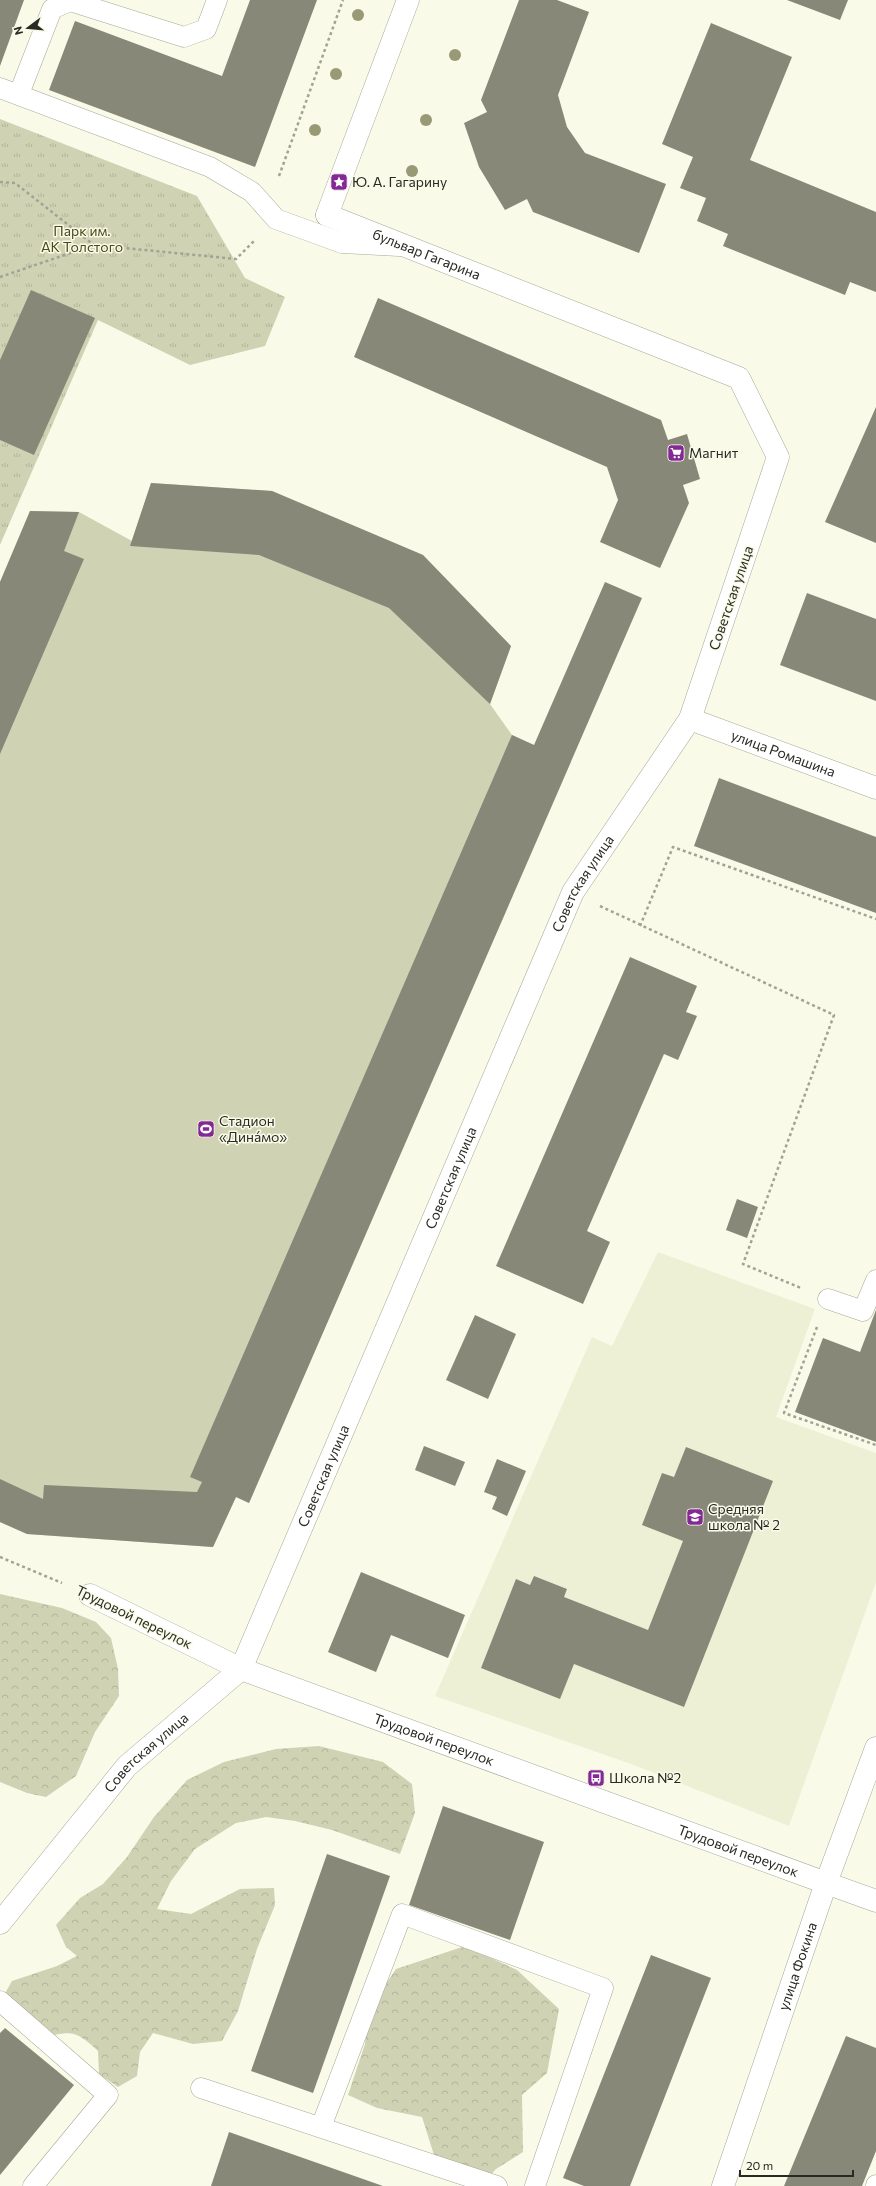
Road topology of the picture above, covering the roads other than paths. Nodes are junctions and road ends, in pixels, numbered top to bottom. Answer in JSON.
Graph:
{"nodes":[{"id":1,"x":217,"y":0,"type":"edge"},
{"id":2,"x":408,"y":0,"type":"edge"},
{"id":3,"x":0,"y":88,"type":"edge"},
{"id":4,"x":19,"y":94,"type":"junction"},
{"id":5,"x":407,"y":246,"type":"junction"},
{"id":6,"x":739,"y":378,"type":"joint"},
{"id":7,"x":690,"y":718,"type":"junction"},
{"id":8,"x":876,"y":788,"type":"edge"},
{"id":9,"x":876,"y":1280,"type":"edge"},
{"id":10,"x":828,"y":1299,"type":"road end"},
{"id":11,"x":90,"y":1595,"type":"road end"},
{"id":12,"x":241,"y":1669,"type":"junction"},
{"id":13,"x":876,"y":1748,"type":"edge"},
{"id":14,"x":826,"y":1883,"type":"junction"},
{"id":15,"x":876,"y":1901,"type":"edge"},
{"id":16,"x":0,"y":1923,"type":"edge"},
{"id":17,"x":0,"y":2001,"type":"edge"},
{"id":18,"x":201,"y":2088,"type":"dead end"},
{"id":19,"x":321,"y":2127,"type":"junction"},
{"id":20,"x":33,"y":2186,"type":"edge"},
{"id":21,"x":497,"y":2186,"type":"edge"},
{"id":22,"x":535,"y":2186,"type":"edge"},
{"id":23,"x":723,"y":2186,"type":"edge"}],
"edges":[{"from":1,"to":4,"type":"lane"},
{"from":2,"to":5,"type":"street","name":"бульвар Гагарина"},
{"from":3,"to":4,"type":"lane"},
{"from":4,"to":5,"type":"lane"},
{"from":5,"to":6,"type":"street","name":"бульвар Гагарина"},
{"from":6,"to":7,"type":"street","name":"Советская улица"},
{"from":7,"to":8,"type":"street","name":"улица Ромашина"},
{"from":7,"to":12,"type":"street","name":"Советская улица"},
{"from":9,"to":10,"type":"lane"},
{"from":11,"to":12,"type":"street","name":"Трудовой переулок"},
{"from":12,"to":14,"type":"street","name":"Трудовой переулок"},
{"from":12,"to":16,"type":"street","name":"Советская улица"},
{"from":13,"to":14,"type":"street","name":"улица Фокина"},
{"from":14,"to":15,"type":"street","name":"Трудовой переулок"},
{"from":14,"to":23,"type":"street","name":"улица Фокина"},
{"from":17,"to":20,"type":"lane"},
{"from":18,"to":19,"type":"lane"},
{"from":19,"to":21,"type":"lane"},
{"from":19,"to":22,"type":"lane"}]}
